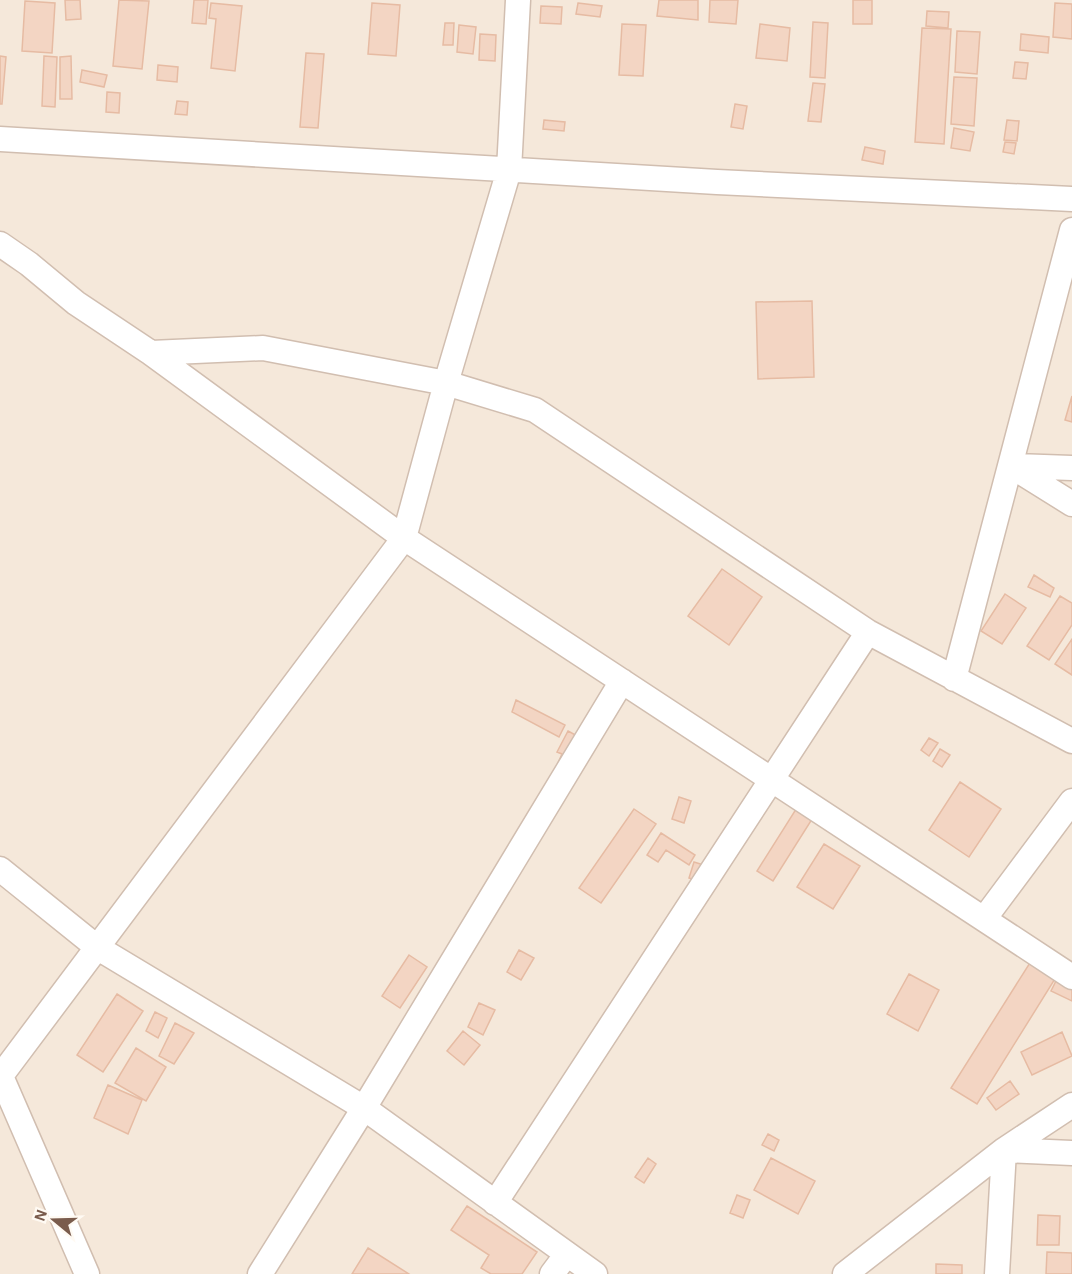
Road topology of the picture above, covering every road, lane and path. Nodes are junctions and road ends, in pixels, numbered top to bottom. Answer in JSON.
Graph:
{"nodes":[{"id":1,"x":518,"y":0,"type":"edge"},
{"id":2,"x":0,"y":139,"type":"edge"},
{"id":3,"x":509,"y":170,"type":"junction"},
{"id":4,"x":1072,"y":199,"type":"edge"},
{"id":5,"x":1072,"y":230,"type":"edge"},
{"id":6,"x":0,"y":244,"type":"edge"},
{"id":7,"x":151,"y":353,"type":"junction"},
{"id":8,"x":446,"y":383,"type":"junction"},
{"id":9,"x":1011,"y":466,"type":"junction"},
{"id":10,"x":1072,"y":468,"type":"edge"},
{"id":11,"x":1072,"y":504,"type":"edge"},
{"id":12,"x":404,"y":538,"type":"junction"},
{"id":13,"x":868,"y":632,"type":"junction"},
{"id":14,"x":954,"y":679,"type":"junction"},
{"id":15,"x":622,"y":681,"type":"junction"},
{"id":16,"x":1072,"y":741,"type":"edge"},
{"id":17,"x":773,"y":779,"type":"junction"},
{"id":18,"x":1072,"y":801,"type":"edge"},
{"id":19,"x":0,"y":869,"type":"edge"},
{"id":20,"x":984,"y":919,"type":"junction"},
{"id":21,"x":98,"y":948,"type":"junction"},
{"id":22,"x":1072,"y":976,"type":"edge"},
{"id":23,"x":0,"y":1076,"type":"edge"},
{"id":24,"x":1072,"y":1105,"type":"edge"},
{"id":25,"x":363,"y":1108,"type":"junction"},
{"id":26,"x":1005,"y":1150,"type":"junction"},
{"id":27,"x":1072,"y":1153,"type":"edge"},
{"id":28,"x":495,"y":1203,"type":"junction"},
{"id":29,"x":567,"y":1254,"type":"junction"},
{"id":30,"x":87,"y":1274,"type":"edge"},
{"id":31,"x":260,"y":1274,"type":"edge"},
{"id":32,"x":552,"y":1274,"type":"edge"},
{"id":33,"x":595,"y":1274,"type":"edge"},
{"id":34,"x":845,"y":1274,"type":"edge"},
{"id":35,"x":997,"y":1274,"type":"edge"}],
"edges":[{"from":1,"to":3,"type":"street"},
{"from":2,"to":3,"type":"street"},
{"from":3,"to":4,"type":"street"},
{"from":3,"to":8,"type":"street"},
{"from":5,"to":9,"type":"street"},
{"from":6,"to":7,"type":"street"},
{"from":7,"to":8,"type":"street"},
{"from":7,"to":12,"type":"street"},
{"from":8,"to":12,"type":"street"},
{"from":8,"to":13,"type":"street"},
{"from":9,"to":10,"type":"street"},
{"from":9,"to":11,"type":"street"},
{"from":9,"to":14,"type":"street"},
{"from":12,"to":15,"type":"street"},
{"from":12,"to":21,"type":"street"},
{"from":13,"to":14,"type":"street"},
{"from":13,"to":17,"type":"street"},
{"from":14,"to":16,"type":"street"},
{"from":15,"to":17,"type":"street"},
{"from":15,"to":25,"type":"street"},
{"from":17,"to":20,"type":"street"},
{"from":17,"to":28,"type":"street"},
{"from":18,"to":20,"type":"street"},
{"from":19,"to":21,"type":"street"},
{"from":20,"to":22,"type":"street"},
{"from":21,"to":23,"type":"street"},
{"from":21,"to":25,"type":"street"},
{"from":23,"to":30,"type":"street"},
{"from":24,"to":26,"type":"street"},
{"from":25,"to":28,"type":"street"},
{"from":25,"to":31,"type":"street"},
{"from":26,"to":27,"type":"street"},
{"from":26,"to":34,"type":"street"},
{"from":26,"to":35,"type":"street"},
{"from":28,"to":29,"type":"street"},
{"from":29,"to":32,"type":"street"},
{"from":29,"to":33,"type":"street"}]}
